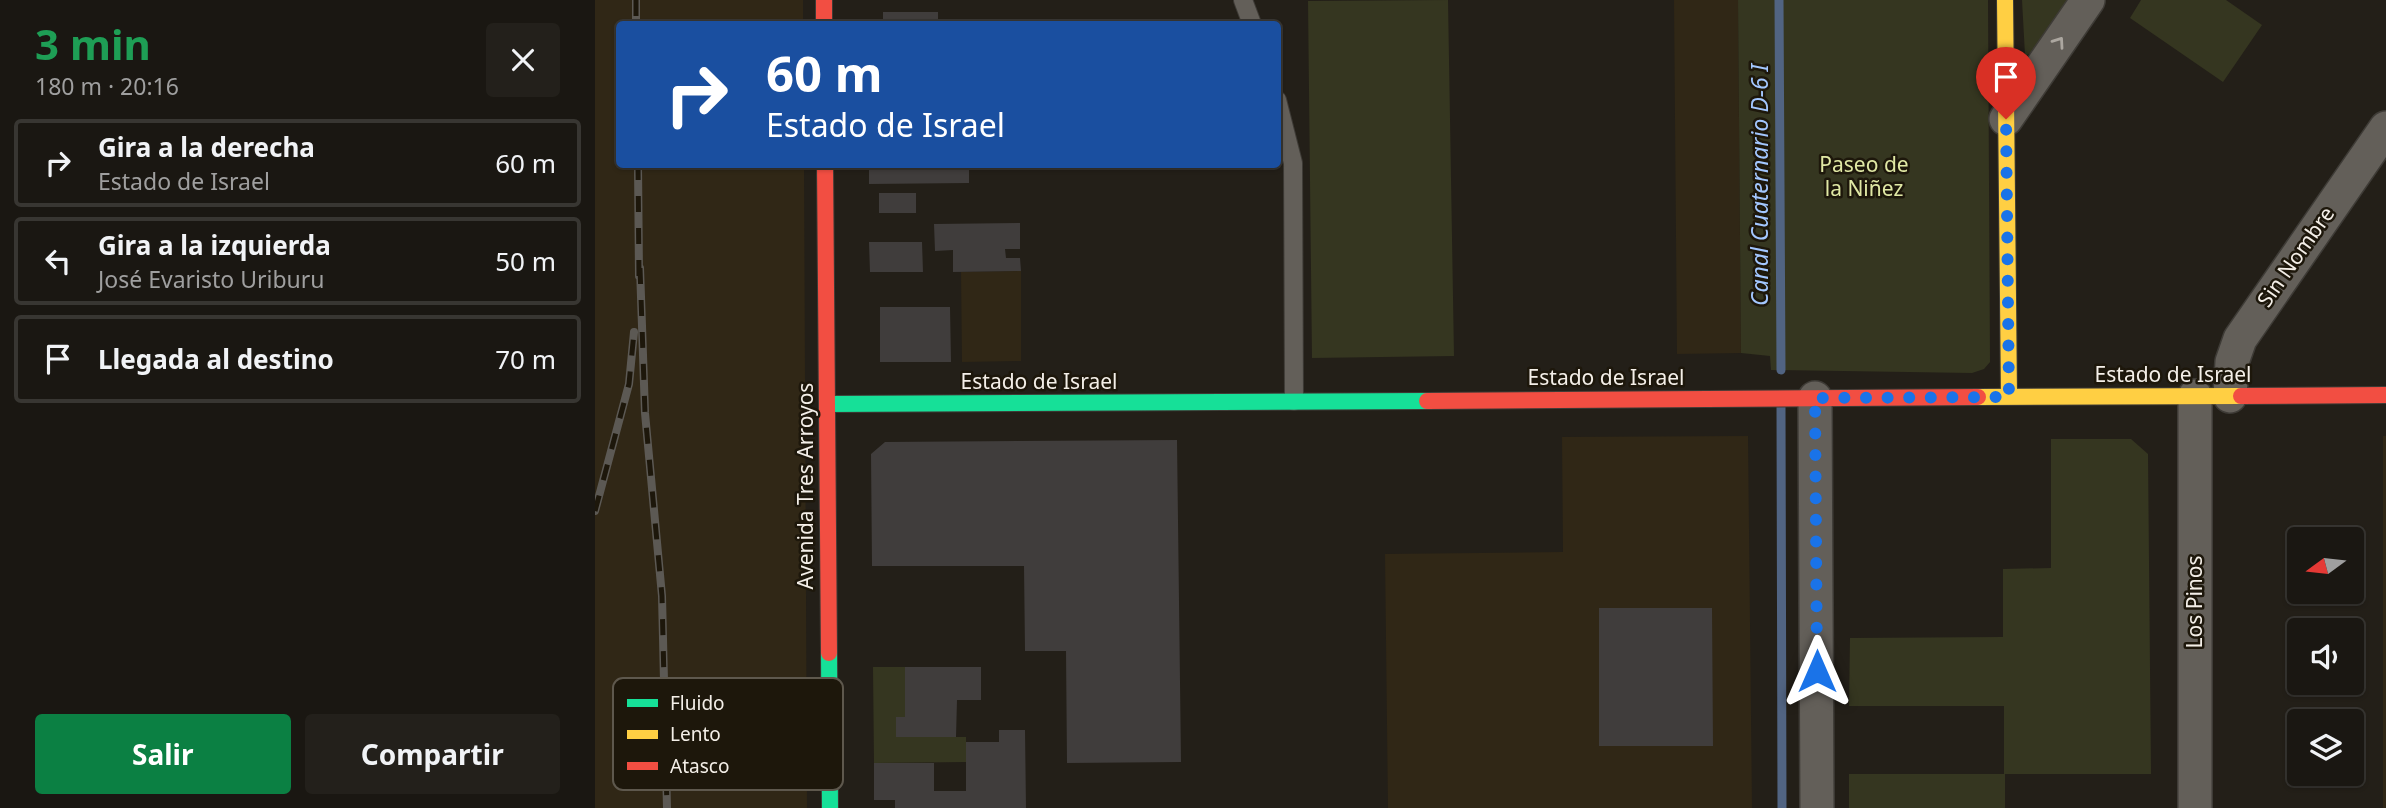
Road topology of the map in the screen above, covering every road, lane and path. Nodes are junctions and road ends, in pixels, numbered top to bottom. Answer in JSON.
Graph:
{"nodes":[{"id":1,"x":824,"y":0,"type":"edge"},
{"id":2,"x":1243,"y":0,"type":"edge"},
{"id":3,"x":2005,"y":0,"type":"edge"},
{"id":4,"x":2088,"y":0,"type":"edge"},
{"id":5,"x":824,"y":21,"type":"edge"},
{"id":6,"x":1251,"y":21,"type":"edge"},
{"id":7,"x":1281,"y":116,"type":"edge"},
{"id":8,"x":2006,"y":119,"type":"junction"},
{"id":9,"x":2386,"y":128,"type":"edge"},
{"id":10,"x":825,"y":168,"type":"edge"},
{"id":11,"x":2386,"y":395,"type":"edge"},
{"id":12,"x":2195,"y":396,"type":"junction"},
{"id":13,"x":2230,"y":396,"type":"junction"},
{"id":14,"x":2009,"y":397,"type":"junction"},
{"id":15,"x":1815,"y":398,"type":"junction"},
{"id":16,"x":1294,"y":401,"type":"junction"},
{"id":17,"x":827,"y":404,"type":"junction"},
{"id":18,"x":828,"y":678,"type":"edge"},
{"id":19,"x":829,"y":790,"type":"edge"},
{"id":20,"x":829,"y":808,"type":"edge"},
{"id":21,"x":1817,"y":808,"type":"edge"},
{"id":22,"x":2195,"y":808,"type":"edge"}],
"edges":[{"from":1,"to":5,"type":"street"},
{"from":2,"to":6,"type":"lane"},
{"from":3,"to":8,"type":"street"},
{"from":8,"to":4,"type":"street","one_way":true},
{"from":7,"to":16,"type":"lane"},
{"from":8,"to":14,"type":"street"},
{"from":9,"to":13,"type":"street","name":"Sin Nombre"},
{"from":10,"to":17,"type":"street","name":"Avenida Tres Arroyos"},
{"from":11,"to":13,"type":"street","name":"Estado de Israel"},
{"from":12,"to":13,"type":"street","name":"Estado de Israel"},
{"from":12,"to":14,"type":"street","name":"Estado de Israel"},
{"from":12,"to":22,"type":"street","name":"Los Pinos"},
{"from":14,"to":15,"type":"street","name":"Estado de Israel"},
{"from":15,"to":16,"type":"street","name":"Estado de Israel"},
{"from":15,"to":21,"type":"street"},
{"from":16,"to":17,"type":"street","name":"Estado de Israel"},
{"from":17,"to":18,"type":"street","name":"Avenida Tres Arroyos"},
{"from":19,"to":20,"type":"street","name":"Avenida Tres Arroyos"}]}
